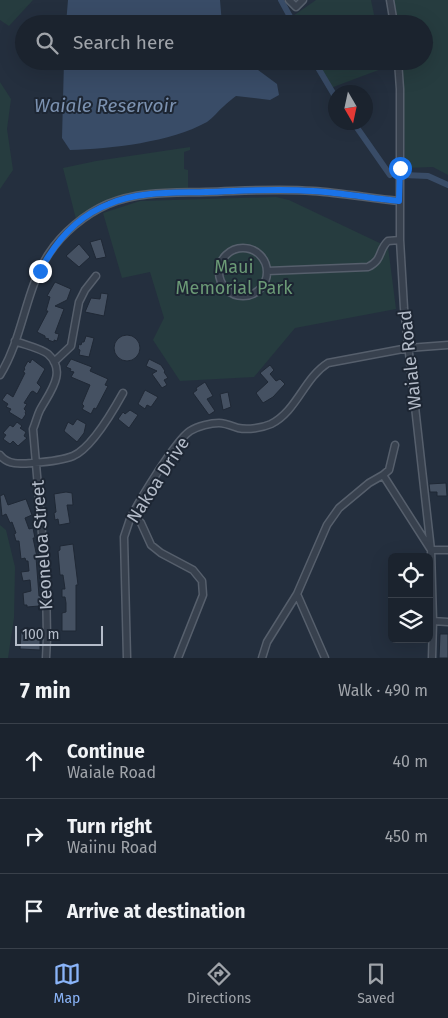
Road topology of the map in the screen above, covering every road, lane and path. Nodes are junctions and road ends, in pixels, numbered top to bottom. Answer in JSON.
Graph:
{"nodes":[{"id":1,"x":290,"y":0,"type":"edge"},
{"id":2,"x":303,"y":0,"type":"edge"},
{"id":3,"x":390,"y":0,"type":"edge"},
{"id":4,"x":392,"y":15,"type":"edge"},
{"id":5,"x":399,"y":70,"type":"edge"},
{"id":6,"x":399,"y":201,"type":"junction"},
{"id":7,"x":400,"y":240,"type":"junction"},
{"id":8,"x":267,"y":271,"type":"junction"},
{"id":9,"x":96,"y":276,"type":"dead end"},
{"id":10,"x":15,"y":341,"type":"junction"},
{"id":11,"x":448,"y":345,"type":"edge"},
{"id":12,"x":408,"y":348,"type":"junction"},
{"id":13,"x":54,"y":362,"type":"junction"},
{"id":14,"x":0,"y":374,"type":"edge"},
{"id":15,"x":123,"y":393,"type":"dead end"},
{"id":16,"x":395,"y":445,"type":"dead end"},
{"id":17,"x":0,"y":455,"type":"edge"},
{"id":18,"x":35,"y":463,"type":"junction"},
{"id":19,"x":383,"y":475,"type":"junction"},
{"id":20,"x":133,"y":514,"type":"junction"},
{"id":21,"x":431,"y":550,"type":"junction"},
{"id":22,"x":448,"y":550,"type":"edge"},
{"id":23,"x":297,"y":594,"type":"junction"},
{"id":24,"x":432,"y":598,"type":"edge"},
{"id":25,"x":433,"y":621,"type":"edge"},
{"id":26,"x":448,"y":622,"type":"edge"},
{"id":27,"x":432,"y":643,"type":"edge"},
{"id":28,"x":46,"y":658,"type":"edge"},
{"id":29,"x":127,"y":658,"type":"edge"},
{"id":30,"x":178,"y":658,"type":"edge"},
{"id":31,"x":262,"y":658,"type":"edge"},
{"id":32,"x":325,"y":658,"type":"edge"},
{"id":33,"x":432,"y":658,"type":"edge"}],
"edges":[{"from":1,"to":2,"type":"street"},
{"from":3,"to":4,"type":"street"},
{"from":5,"to":6,"type":"street","name":"Waiale Road"},
{"from":6,"to":7,"type":"street","name":"Waiale Road"},
{"from":6,"to":10,"type":"street"},
{"from":7,"to":8,"type":"street"},
{"from":7,"to":12,"type":"street","name":"Waiale Road"},
{"from":8,"to":8,"type":"street"},
{"from":9,"to":13,"type":"street"},
{"from":10,"to":13,"type":"street"},
{"from":10,"to":14,"type":"street"},
{"from":11,"to":12,"type":"street","name":"Nakoa Drive"},
{"from":12,"to":20,"type":"street","name":"Nakoa Drive"},
{"from":12,"to":21,"type":"street","name":"Waiale Road"},
{"from":13,"to":18,"type":"street","name":"Keoneloa Street"},
{"from":15,"to":18,"type":"street"},
{"from":16,"to":19,"type":"street"},
{"from":17,"to":18,"type":"street"},
{"from":18,"to":28,"type":"street","name":"Keoneloa Street"},
{"from":19,"to":21,"type":"street"},
{"from":19,"to":23,"type":"street"},
{"from":20,"to":29,"type":"street","name":"Nakoa Drive"},
{"from":20,"to":30,"type":"street"},
{"from":21,"to":22,"type":"street"},
{"from":21,"to":24,"type":"street","name":"Waiale Road"},
{"from":23,"to":31,"type":"street"},
{"from":23,"to":32,"type":"street"},
{"from":25,"to":26,"type":"street"},
{"from":27,"to":33,"type":"street","name":"Waiale Road"}]}
